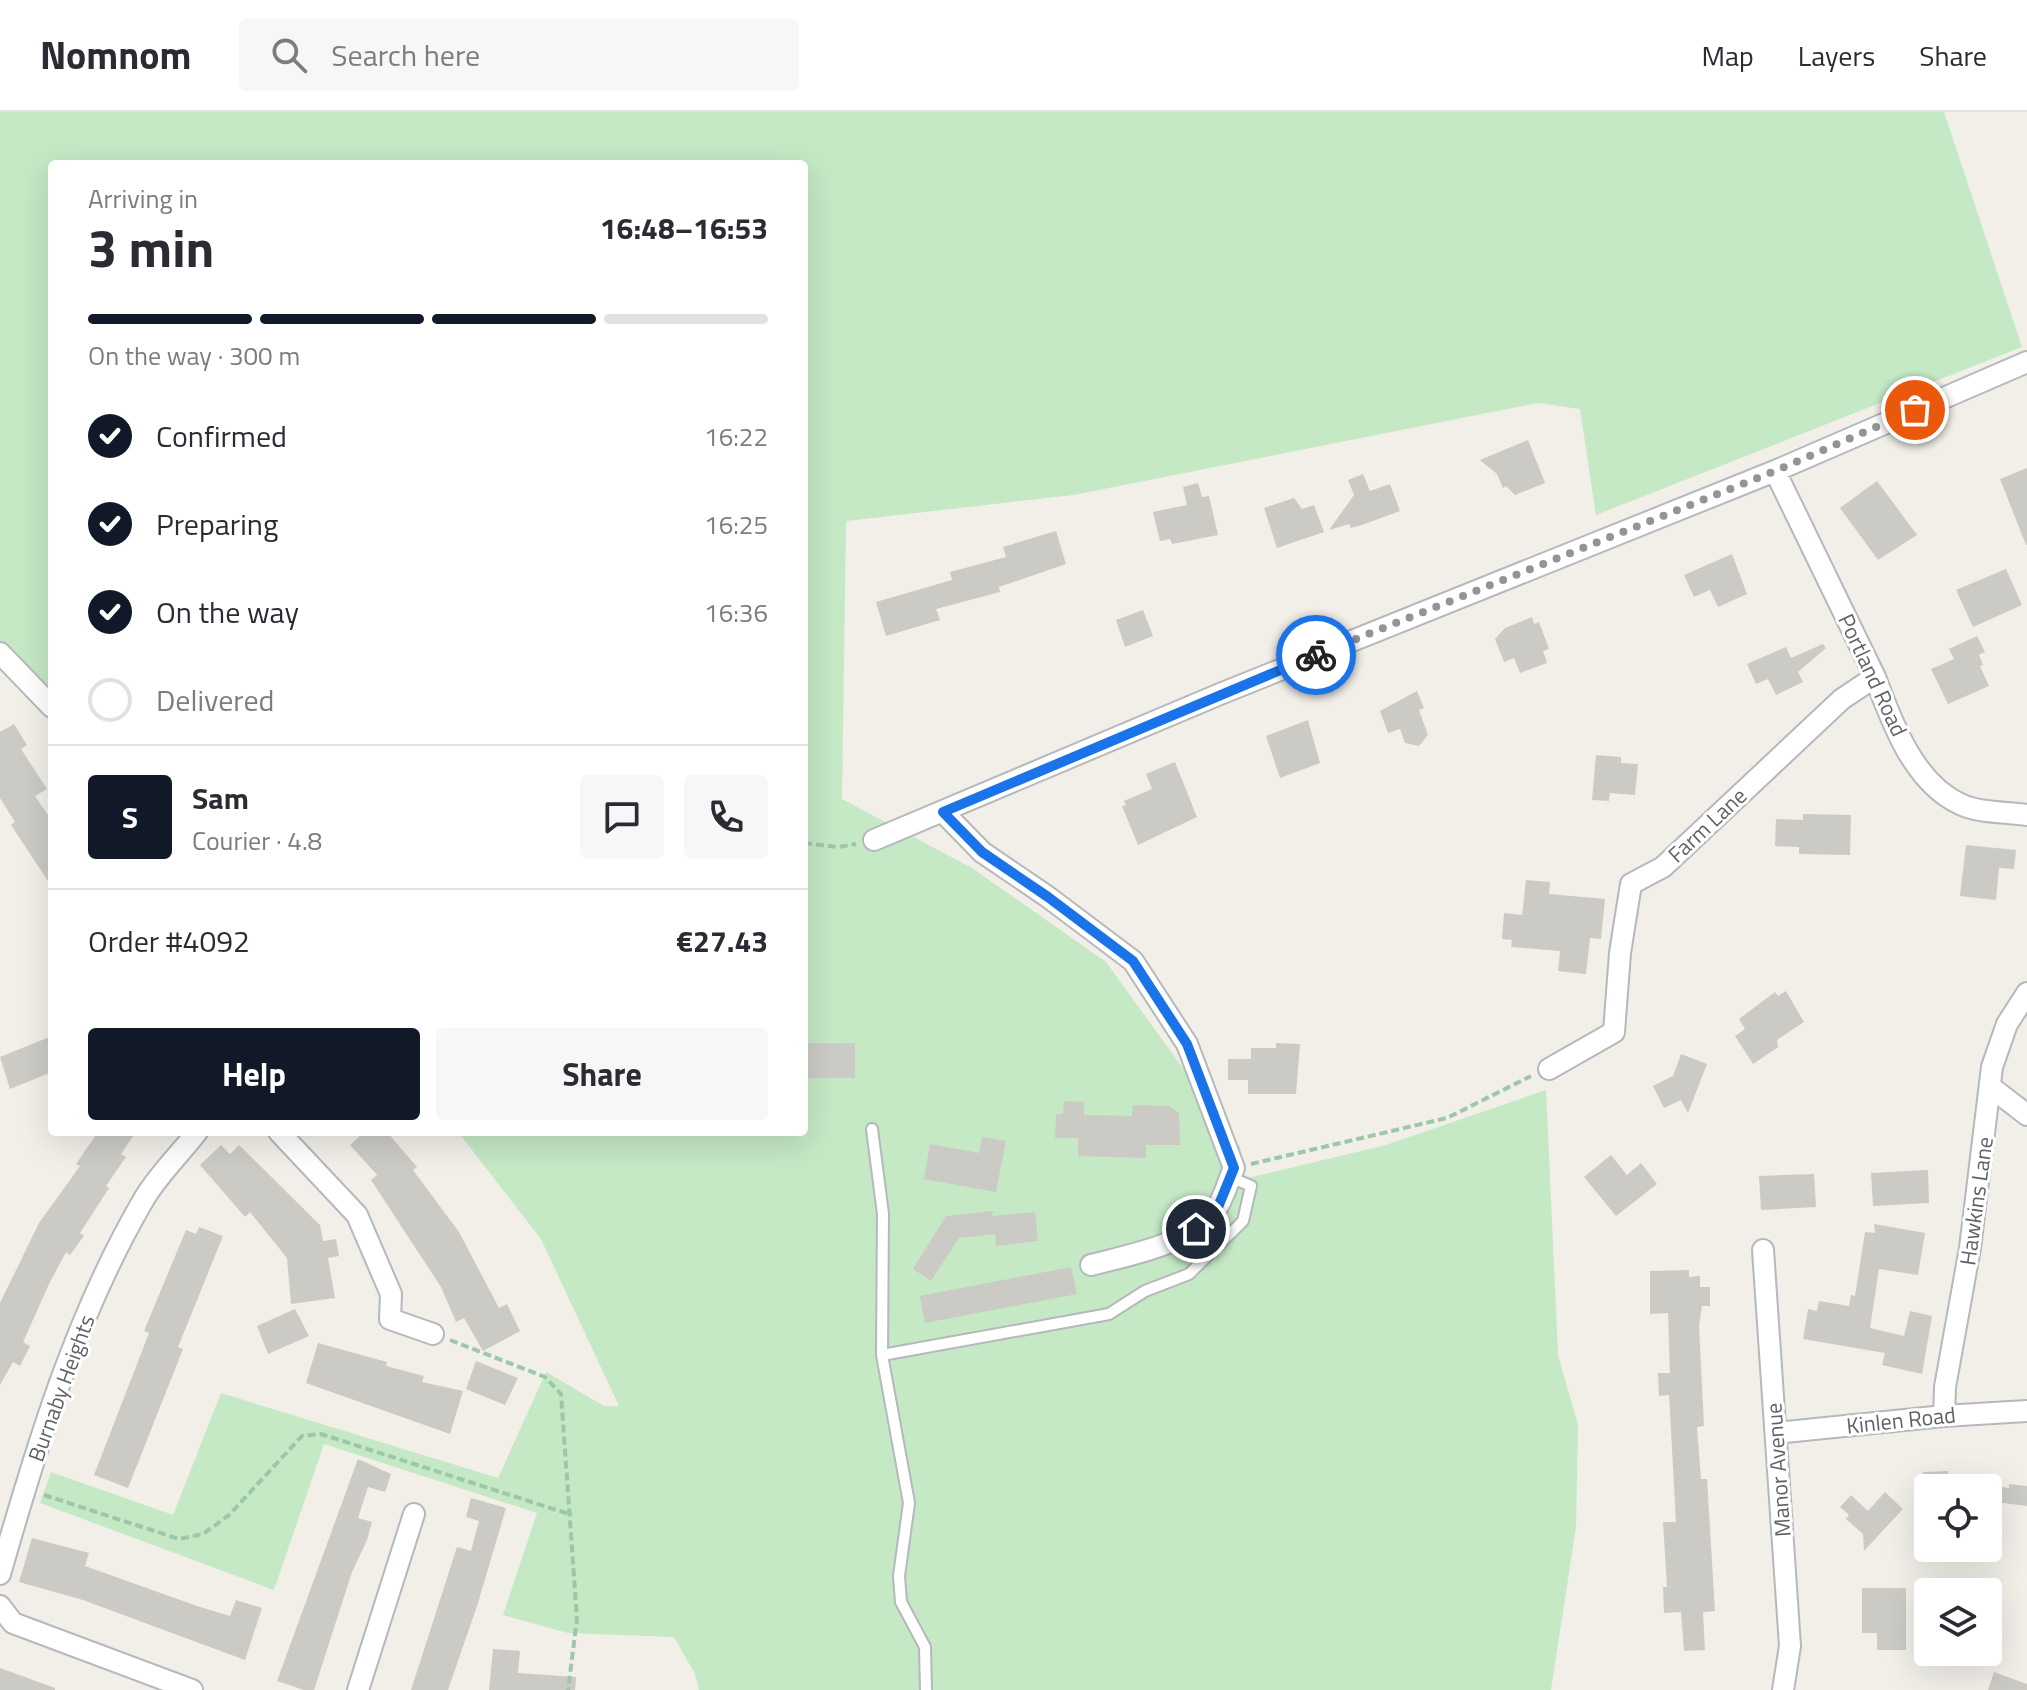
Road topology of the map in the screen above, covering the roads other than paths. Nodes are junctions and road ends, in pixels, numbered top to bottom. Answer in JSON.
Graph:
{"nodes":[{"id":1,"x":2027,"y":362,"type":"edge"},
{"id":2,"x":1775,"y":471,"type":"junction"},
{"id":3,"x":0,"y":653,"type":"edge"},
{"id":4,"x":1875,"y":677,"type":"junction"},
{"id":5,"x":48,"y":703,"type":"edge"},
{"id":6,"x":943,"y":812,"type":"junction"},
{"id":7,"x":2027,"y":815,"type":"edge"},
{"id":8,"x":874,"y":840,"type":"road end"},
{"id":9,"x":2027,"y":993,"type":"edge"},
{"id":10,"x":1549,"y":1069,"type":"road end"},
{"id":11,"x":1992,"y":1088,"type":"junction"},
{"id":12,"x":2027,"y":1115,"type":"edge"},
{"id":13,"x":872,"y":1129,"type":"dead end"},
{"id":14,"x":194,"y":1136,"type":"edge"},
{"id":15,"x":283,"y":1136,"type":"edge"},
{"id":16,"x":1232,"y":1172,"type":"junction"},
{"id":17,"x":1763,"y":1250,"type":"dead end"},
{"id":18,"x":1091,"y":1265,"type":"dead end"},
{"id":19,"x":433,"y":1334,"type":"road end"},
{"id":20,"x":882,"y":1355,"type":"junction"},
{"id":21,"x":2027,"y":1411,"type":"edge"},
{"id":22,"x":1944,"y":1416,"type":"junction"},
{"id":23,"x":1776,"y":1433,"type":"junction"},
{"id":24,"x":414,"y":1514,"type":"dead end"},
{"id":25,"x":0,"y":1574,"type":"edge"},
{"id":26,"x":0,"y":1606,"type":"edge"},
{"id":27,"x":192,"y":1690,"type":"edge"},
{"id":28,"x":358,"y":1690,"type":"edge"},
{"id":29,"x":926,"y":1690,"type":"edge"},
{"id":30,"x":1783,"y":1690,"type":"edge"}],
"edges":[{"from":1,"to":2,"type":"street"},
{"from":2,"to":4,"type":"street","name":"Portland Road"},
{"from":2,"to":6,"type":"street"},
{"from":3,"to":5,"type":"street"},
{"from":4,"to":7,"type":"street","name":"Portland Road"},
{"from":4,"to":10,"type":"street","name":"Farm Lane"},
{"from":6,"to":8,"type":"street"},
{"from":6,"to":16,"type":"street"},
{"from":9,"to":11,"type":"street","name":"Hawkins Lane"},
{"from":11,"to":12,"type":"street"},
{"from":11,"to":22,"type":"street","name":"Hawkins Lane"},
{"from":13,"to":20,"type":"lane"},
{"from":14,"to":25,"type":"street","name":"Burnaby Heights"},
{"from":15,"to":19,"type":"street"},
{"from":16,"to":18,"type":"street"},
{"from":16,"to":20,"type":"lane"},
{"from":17,"to":23,"type":"street","name":"Manor Avenue"},
{"from":20,"to":29,"type":"lane"},
{"from":21,"to":22,"type":"street","name":"Kinlen Road"},
{"from":22,"to":23,"type":"street","name":"Kinlen Road"},
{"from":23,"to":30,"type":"street","name":"Manor Avenue"},
{"from":24,"to":28,"type":"street"},
{"from":26,"to":27,"type":"street"}]}
